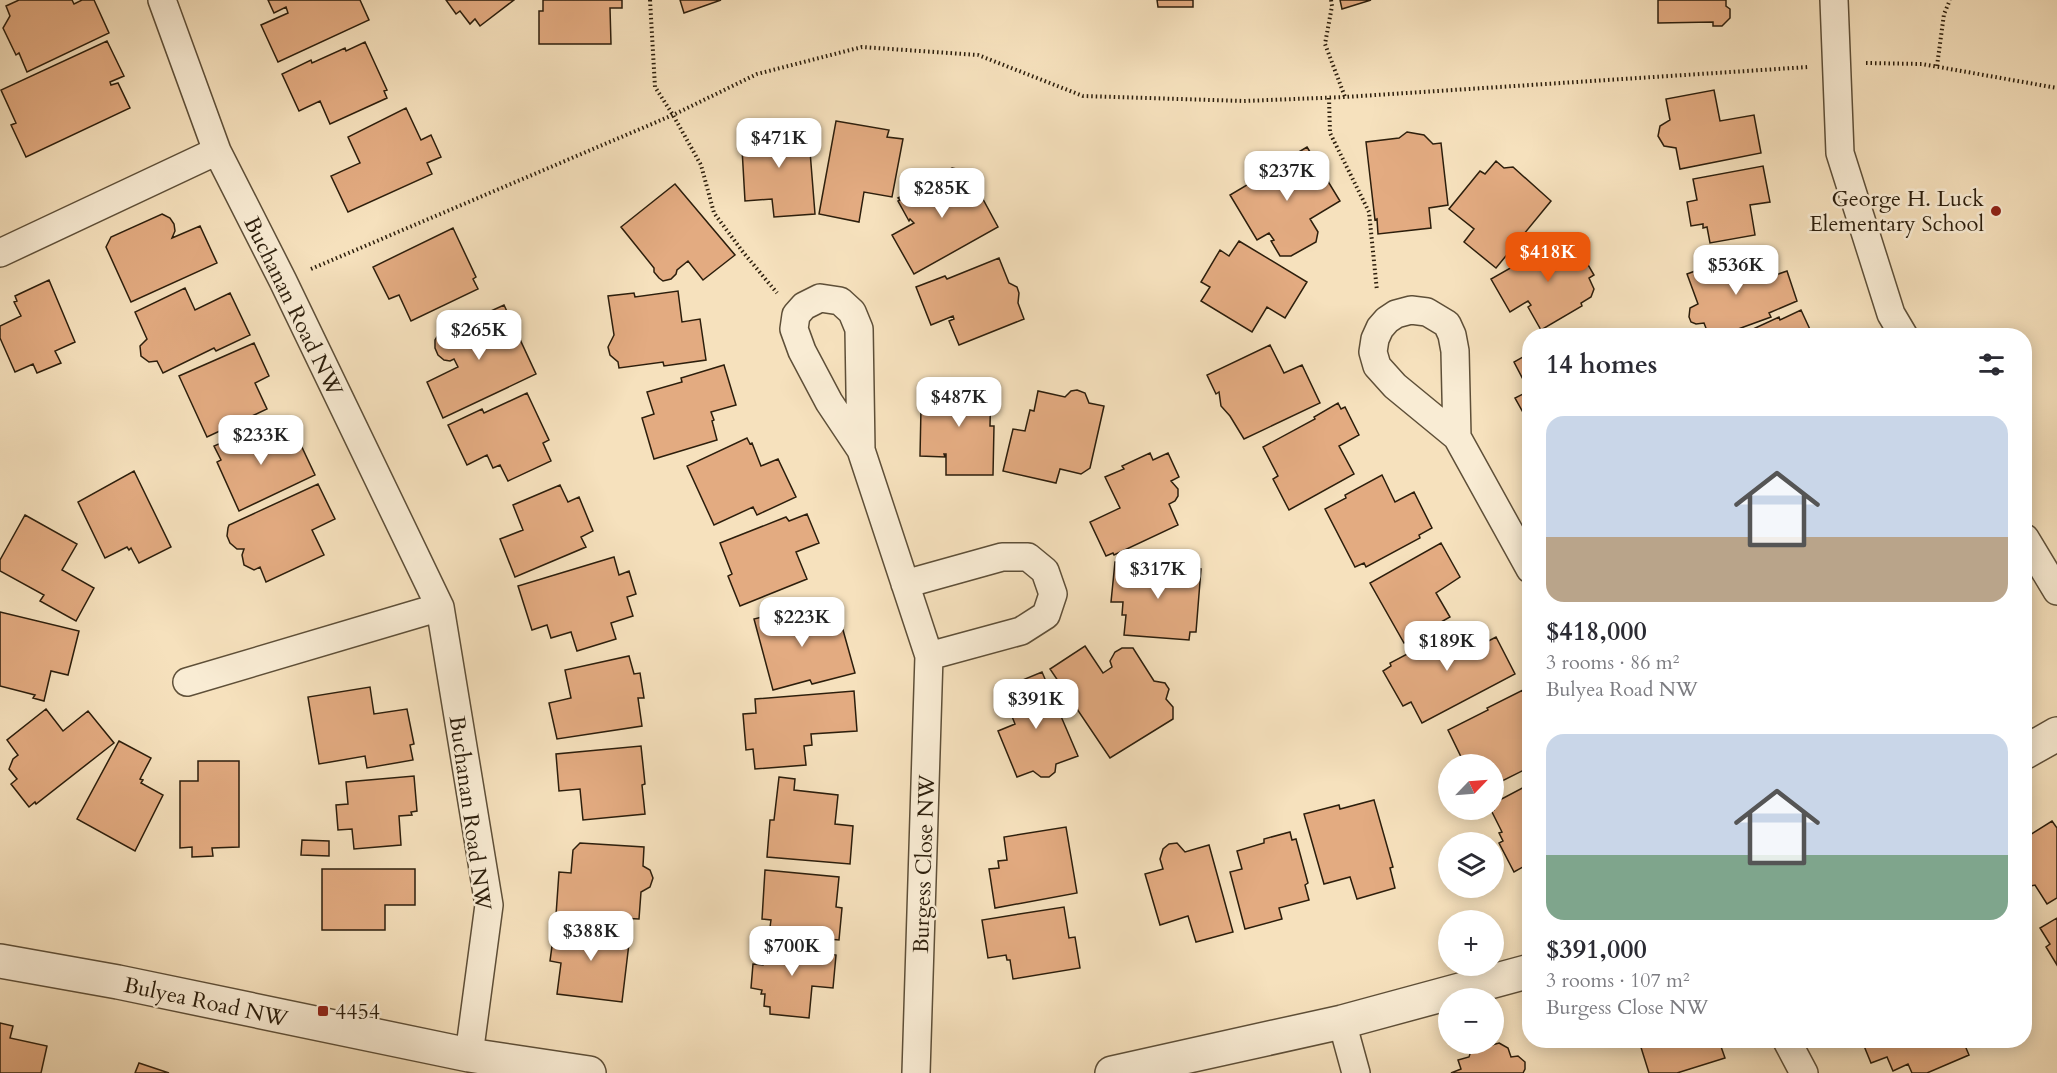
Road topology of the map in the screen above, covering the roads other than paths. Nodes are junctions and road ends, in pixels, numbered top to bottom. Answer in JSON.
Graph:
{"nodes":[{"id":1,"x":162,"y":0,"type":"edge"},
{"id":2,"x":1834,"y":0,"type":"edge"},
{"id":3,"x":217,"y":151,"type":"junction"},
{"id":4,"x":0,"y":253,"type":"edge"},
{"id":5,"x":1899,"y":328,"type":"edge"},
{"id":6,"x":1457,"y":437,"type":"junction"},
{"id":7,"x":861,"y":450,"type":"junction"},
{"id":8,"x":2032,"y":550,"type":"edge"},
{"id":9,"x":1522,"y":555,"type":"edge"},
{"id":10,"x":905,"y":584,"type":"junction"},
{"id":11,"x":2057,"y":591,"type":"edge"},
{"id":12,"x":440,"y":607,"type":"junction"},
{"id":13,"x":929,"y":656,"type":"junction"},
{"id":14,"x":187,"y":682,"type":"dead end"},
{"id":15,"x":2057,"y":734,"type":"edge"},
{"id":16,"x":2032,"y":748,"type":"edge"},
{"id":17,"x":0,"y":961,"type":"edge"},
{"id":18,"x":1522,"y":973,"type":"edge"},
{"id":19,"x":1342,"y":1022,"type":"junction"},
{"id":20,"x":1791,"y":1048,"type":"edge"},
{"id":21,"x":466,"y":1064,"type":"edge"},
{"id":22,"x":589,"y":1073,"type":"edge"},
{"id":23,"x":915,"y":1073,"type":"edge"},
{"id":24,"x":1113,"y":1073,"type":"edge"},
{"id":25,"x":1356,"y":1073,"type":"edge"},
{"id":26,"x":1804,"y":1073,"type":"edge"}],
"edges":[{"from":1,"to":3,"type":"street","name":"Buchanan Road NW"},
{"from":2,"to":5,"type":"street"},
{"from":3,"to":4,"type":"street"},
{"from":3,"to":12,"type":"street","name":"Buchanan Road NW"},
{"from":6,"to":6,"type":"street"},
{"from":6,"to":9,"type":"street"},
{"from":7,"to":7,"type":"street","name":"Burgess Close NW"},
{"from":7,"to":10,"type":"street","name":"Burgess Close NW"},
{"from":8,"to":11,"type":"street"},
{"from":10,"to":13,"type":"street","name":"Burgess Close NW"},
{"from":10,"to":13,"type":"street"},
{"from":12,"to":14,"type":"street"},
{"from":12,"to":21,"type":"street","name":"Buchanan Road NW"},
{"from":13,"to":23,"type":"street","name":"Burgess Close NW"},
{"from":15,"to":16,"type":"street"},
{"from":17,"to":21,"type":"street","name":"Bulyea Road NW"},
{"from":18,"to":19,"type":"street"},
{"from":19,"to":24,"type":"street"},
{"from":19,"to":25,"type":"street"},
{"from":20,"to":26,"type":"street"},
{"from":21,"to":22,"type":"street","name":"Bulyea Road NW"}]}
